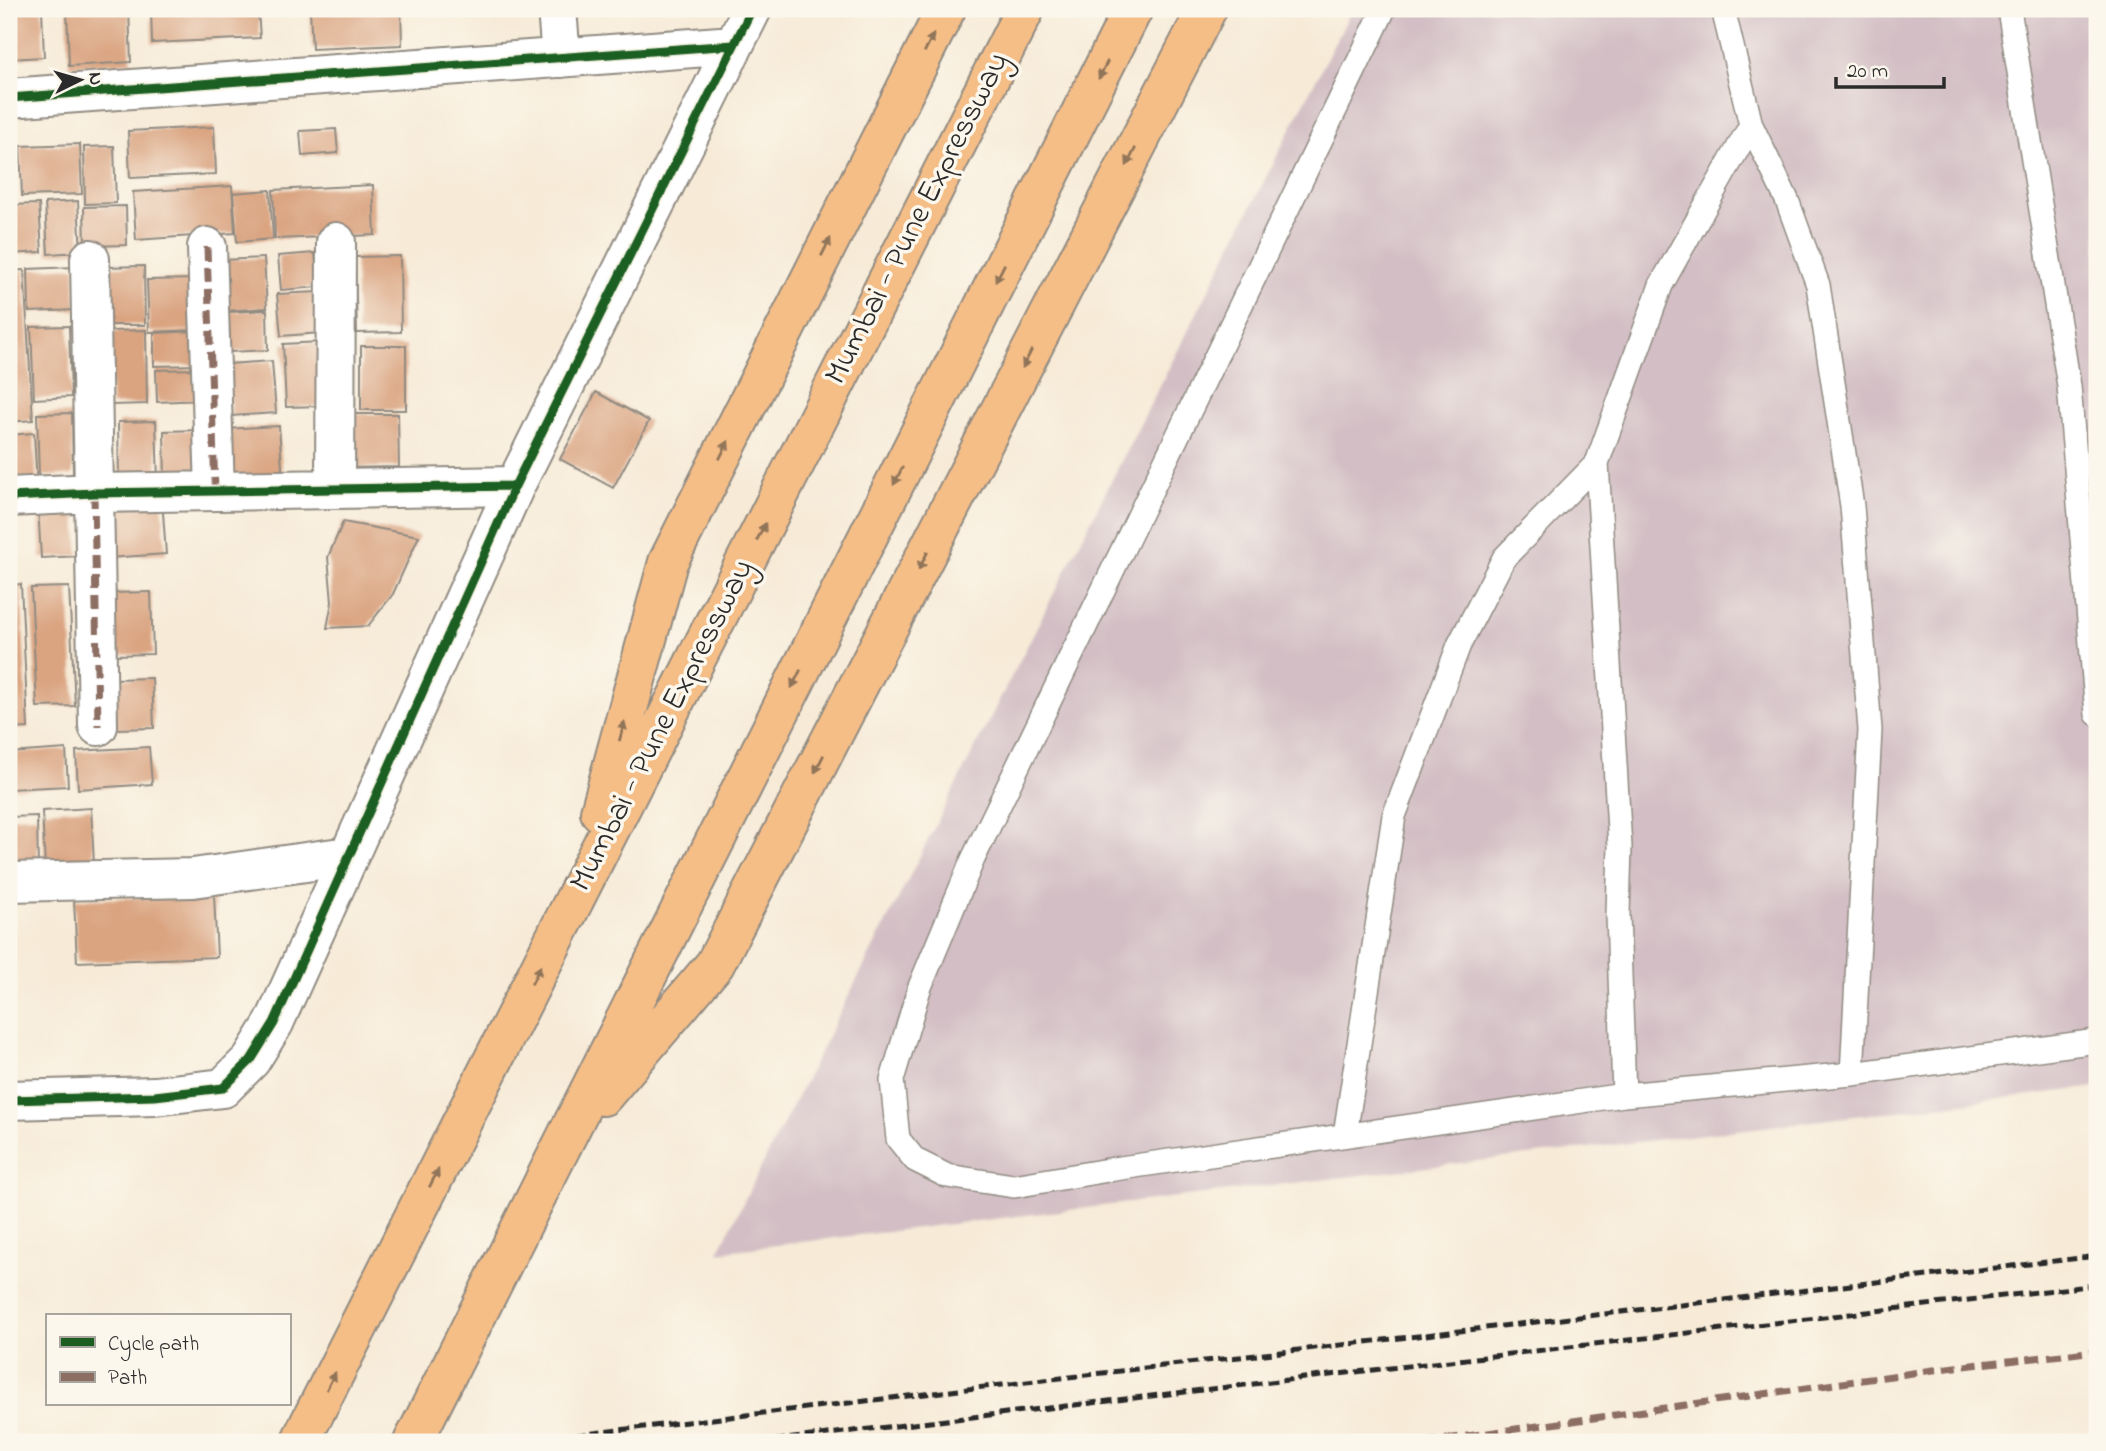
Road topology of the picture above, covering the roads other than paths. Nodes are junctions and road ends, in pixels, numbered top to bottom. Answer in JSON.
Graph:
{"nodes":[{"id":1,"x":557,"y":9,"type":"edge"},
{"id":2,"x":752,"y":9,"type":"edge"},
{"id":3,"x":946,"y":9,"type":"edge"},
{"id":4,"x":1025,"y":9,"type":"edge"},
{"id":5,"x":1133,"y":9,"type":"edge"},
{"id":6,"x":1207,"y":9,"type":"edge"},
{"id":7,"x":1384,"y":9,"type":"edge"},
{"id":8,"x":1723,"y":9,"type":"edge"},
{"id":9,"x":2009,"y":9,"type":"edge"},
{"id":10,"x":734,"y":46,"type":"junction"},
{"id":11,"x":561,"y":58,"type":"junction"},
{"id":12,"x":9,"y":98,"type":"edge"},
{"id":13,"x":1751,"y":125,"type":"junction"},
{"id":14,"x":337,"y":242,"type":"dead end"},
{"id":15,"x":207,"y":247,"type":"dead end"},
{"id":16,"x":90,"y":259,"type":"dead end"},
{"id":17,"x":1597,"y":463,"type":"junction"},
{"id":18,"x":515,"y":486,"type":"junction"},
{"id":19,"x":335,"y":489,"type":"junction"},
{"id":20,"x":215,"y":491,"type":"junction"},
{"id":21,"x":94,"y":493,"type":"junction"},
{"id":22,"x":9,"y":497,"type":"edge"},
{"id":23,"x":2097,"y":714,"type":"edge"},
{"id":24,"x":98,"y":726,"type":"dead end"},
{"id":25,"x":348,"y":856,"type":"junction"},
{"id":26,"x":9,"y":882,"type":"edge"},
{"id":27,"x":578,"y":892,"type":"junction"},
{"id":28,"x":2097,"y":1041,"type":"edge"},
{"id":29,"x":1852,"y":1074,"type":"junction"},
{"id":30,"x":1623,"y":1095,"type":"junction"},
{"id":31,"x":9,"y":1100,"type":"edge"},
{"id":32,"x":1345,"y":1135,"type":"junction"},
{"id":33,"x":563,"y":1143,"type":"junction"},
{"id":34,"x":300,"y":1442,"type":"edge"},
{"id":35,"x":413,"y":1442,"type":"edge"}],
"edges":[{"from":1,"to":11,"type":"street"},
{"from":2,"to":10,"type":"street"},
{"from":27,"to":3,"type":"highway","one_way":true},
{"from":27,"to":4,"type":"highway","name":"Mumbai - Pune Expressway","one_way":true},
{"from":5,"to":33,"type":"highway","one_way":true},
{"from":6,"to":33,"type":"highway","one_way":true},
{"from":7,"to":32,"type":"lane"},
{"from":8,"to":13,"type":"lane"},
{"from":9,"to":23,"type":"lane"},
{"from":10,"to":11,"type":"street"},
{"from":10,"to":18,"type":"street"},
{"from":11,"to":12,"type":"street"},
{"from":13,"to":17,"type":"lane"},
{"from":13,"to":29,"type":"lane"},
{"from":14,"to":19,"type":"street"},
{"from":15,"to":20,"type":"street"},
{"from":16,"to":21,"type":"street"},
{"from":17,"to":30,"type":"lane"},
{"from":17,"to":32,"type":"lane"},
{"from":18,"to":19,"type":"street"},
{"from":18,"to":25,"type":"street"},
{"from":19,"to":20,"type":"street"},
{"from":20,"to":21,"type":"street"},
{"from":21,"to":22,"type":"street"},
{"from":21,"to":24,"type":"street"},
{"from":25,"to":26,"type":"street"},
{"from":25,"to":31,"type":"street"},
{"from":34,"to":27,"type":"highway","name":"Mumbai - Pune Expressway","one_way":true},
{"from":28,"to":29,"type":"lane"},
{"from":29,"to":30,"type":"lane"},
{"from":30,"to":32,"type":"lane"},
{"from":33,"to":35,"type":"highway"}]}
